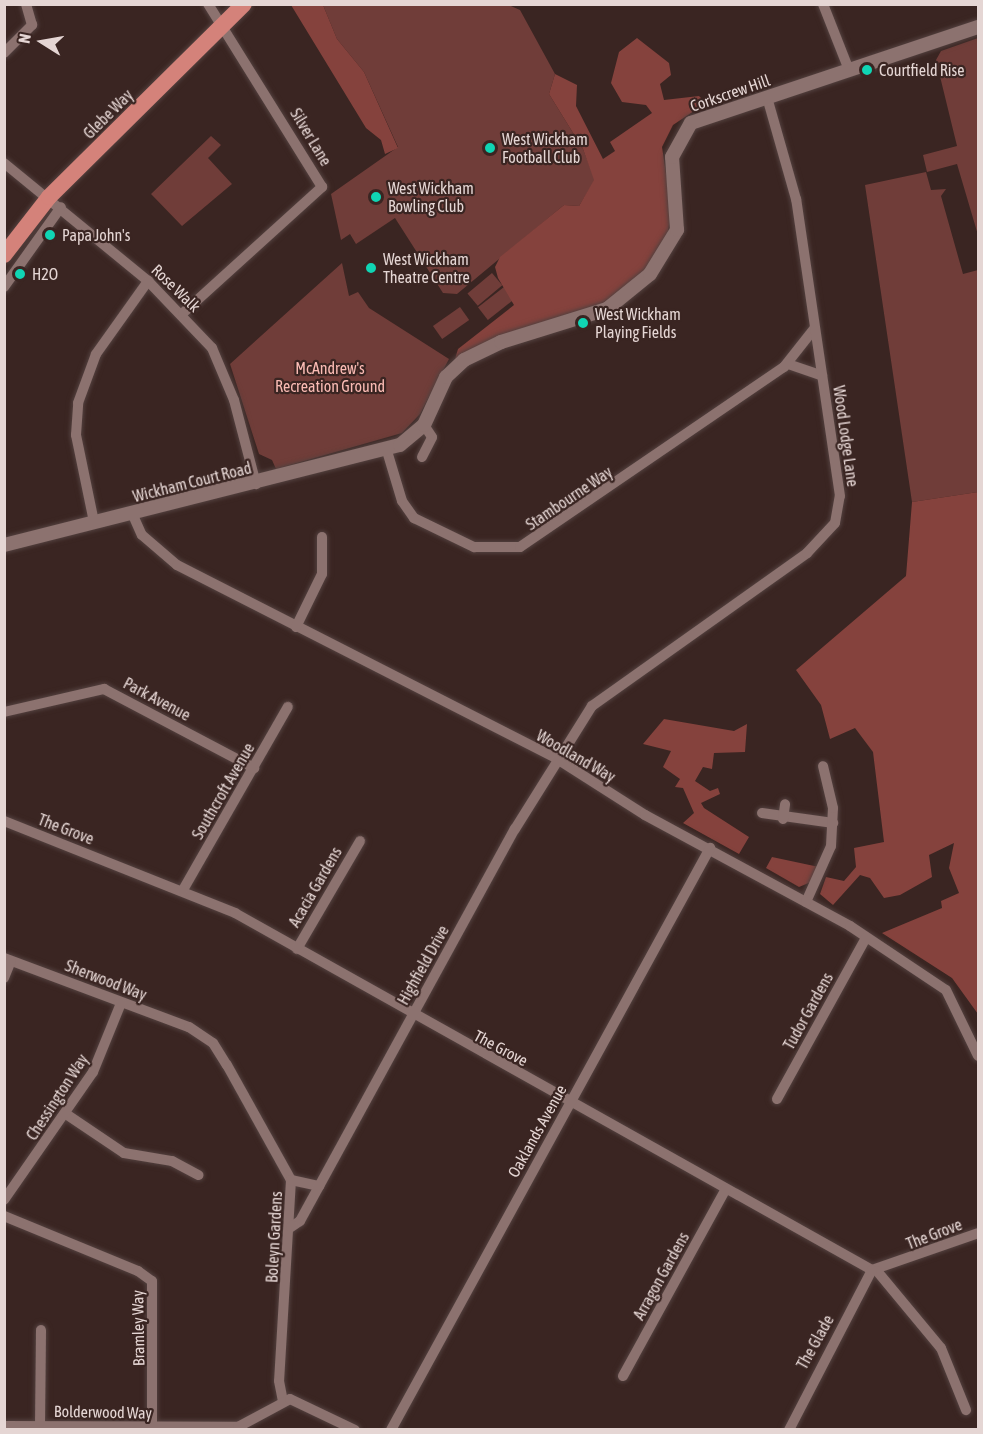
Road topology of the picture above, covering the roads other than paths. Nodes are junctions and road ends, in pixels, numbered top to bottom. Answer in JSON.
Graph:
{"nodes":[{"id":1,"x":26,"y":4,"type":"edge"},
{"id":2,"x":208,"y":4,"type":"edge"},
{"id":3,"x":244,"y":4,"type":"edge"},
{"id":4,"x":823,"y":4,"type":"edge"},
{"id":5,"x":224,"y":24,"type":"junction"},
{"id":6,"x":978,"y":27,"type":"edge"},
{"id":7,"x":4,"y":53,"type":"edge"},
{"id":8,"x":849,"y":70,"type":"junction"},
{"id":9,"x":767,"y":97,"type":"junction"},
{"id":10,"x":4,"y":163,"type":"edge"},
{"id":11,"x":55,"y":202,"type":"junction"},
{"id":12,"x":4,"y":255,"type":"edge"},
{"id":13,"x":148,"y":281,"type":"junction"},
{"id":14,"x":4,"y":287,"type":"edge"},
{"id":15,"x":183,"y":313,"type":"junction"},
{"id":16,"x":814,"y":329,"type":"junction"},
{"id":17,"x":788,"y":364,"type":"junction"},
{"id":18,"x":822,"y":376,"type":"junction"},
{"id":19,"x":424,"y":425,"type":"junction"},
{"id":20,"x":387,"y":451,"type":"junction"},
{"id":21,"x":422,"y":457,"type":"dead end"},
{"id":22,"x":256,"y":484,"type":"junction"},
{"id":23,"x":132,"y":513,"type":"junction"},
{"id":24,"x":94,"y":522,"type":"junction"},
{"id":25,"x":322,"y":537,"type":"dead end"},
{"id":26,"x":4,"y":545,"type":"edge"},
{"id":27,"x":296,"y":627,"type":"junction"},
{"id":28,"x":288,"y":707,"type":"dead end"},
{"id":29,"x":4,"y":712,"type":"edge"},
{"id":30,"x":557,"y":759,"type":"junction"},
{"id":31,"x":822,"y":766,"type":"dead end"},
{"id":32,"x":254,"y":768,"type":"junction"},
{"id":33,"x":784,"y":804,"type":"dead end"},
{"id":34,"x":762,"y":813,"type":"dead end"},
{"id":35,"x":783,"y":819,"type":"junction"},
{"id":36,"x":4,"y":821,"type":"edge"},
{"id":37,"x":832,"y":823,"type":"junction"},
{"id":38,"x":360,"y":841,"type":"dead end"},
{"id":39,"x":710,"y":848,"type":"junction"},
{"id":40,"x":183,"y":890,"type":"junction"},
{"id":41,"x":806,"y":902,"type":"junction"},
{"id":42,"x":866,"y":938,"type":"junction"},
{"id":43,"x":297,"y":949,"type":"junction"},
{"id":44,"x":8,"y":959,"type":"edge"},
{"id":45,"x":4,"y":978,"type":"edge"},
{"id":46,"x":121,"y":1003,"type":"junction"},
{"id":47,"x":411,"y":1017,"type":"junction"},
{"id":48,"x":197,"y":1031,"type":"joint"},
{"id":49,"x":978,"y":1056,"type":"edge"},
{"id":50,"x":777,"y":1099,"type":"dead end"},
{"id":51,"x":571,"y":1102,"type":"junction"},
{"id":52,"x":66,"y":1114,"type":"junction"},
{"id":53,"x":198,"y":1175,"type":"dead end"},
{"id":54,"x":291,"y":1180,"type":"junction"},
{"id":55,"x":319,"y":1186,"type":"junction"},
{"id":56,"x":726,"y":1190,"type":"junction"},
{"id":57,"x":4,"y":1200,"type":"edge"},
{"id":58,"x":4,"y":1216,"type":"edge"},
{"id":59,"x":291,"y":1227,"type":"junction"},
{"id":60,"x":978,"y":1233,"type":"edge"},
{"id":61,"x":874,"y":1271,"type":"junction"},
{"id":62,"x":41,"y":1330,"type":"dead end"},
{"id":63,"x":623,"y":1376,"type":"dead end"},
{"id":64,"x":283,"y":1401,"type":"junction"},
{"id":65,"x":967,"y":1410,"type":"dead end"},
{"id":66,"x":4,"y":1426,"type":"edge"},
{"id":67,"x":40,"y":1426,"type":"junction"},
{"id":68,"x":152,"y":1428,"type":"junction"},
{"id":69,"x":201,"y":1429,"type":"edge"},
{"id":70,"x":355,"y":1430,"type":"edge"},
{"id":71,"x":391,"y":1430,"type":"edge"},
{"id":72,"x":789,"y":1430,"type":"edge"}],
"edges":[{"from":1,"to":7,"type":"street"},
{"from":2,"to":5,"type":"street","name":"Silver Lane"},
{"from":3,"to":5,"type":"highway","name":"Glebe Way"},
{"from":4,"to":8,"type":"street"},
{"from":5,"to":11,"type":"highway","name":"Glebe Way"},
{"from":5,"to":15,"type":"street","name":"Silver Lane"},
{"from":6,"to":8,"type":"street","name":"Corkscrew Hill"},
{"from":8,"to":9,"type":"street","name":"Corkscrew Hill"},
{"from":9,"to":16,"type":"street","name":"Wood Lodge Lane"},
{"from":9,"to":19,"type":"street","name":"Corkscrew Hill"},
{"from":10,"to":11,"type":"street","name":"Rose Walk"},
{"from":11,"to":12,"type":"highway","name":"Glebe Way"},
{"from":11,"to":13,"type":"street","name":"Rose Walk"},
{"from":11,"to":14,"type":"street","name":"Glebe Way"},
{"from":13,"to":15,"type":"street","name":"Rose Walk"},
{"from":13,"to":24,"type":"street"},
{"from":15,"to":22,"type":"street","name":"Rose Walk"},
{"from":16,"to":17,"type":"street","name":"Stambourne Way"},
{"from":16,"to":18,"type":"street","name":"Wood Lodge Lane"},
{"from":17,"to":18,"type":"street"},
{"from":17,"to":20,"type":"street","name":"Stambourne Way"},
{"from":18,"to":30,"type":"street","name":"Wood Lodge Lane"},
{"from":19,"to":20,"type":"street"},
{"from":19,"to":21,"type":"street"},
{"from":20,"to":22,"type":"street","name":"Wickham Court Road"},
{"from":22,"to":23,"type":"street","name":"Wickham Court Road"},
{"from":23,"to":24,"type":"street","name":"Wickham Court Road"},
{"from":23,"to":27,"type":"street","name":"Woodland Way"},
{"from":24,"to":26,"type":"street","name":"Wickham Court Road"},
{"from":25,"to":27,"type":"street"},
{"from":27,"to":30,"type":"street","name":"Woodland Way"},
{"from":28,"to":32,"type":"street","name":"Southcroft Avenue"},
{"from":29,"to":32,"type":"street","name":"Park Avenue"},
{"from":30,"to":39,"type":"street","name":"Woodland Way"},
{"from":30,"to":47,"type":"street","name":"Highfield Drive"},
{"from":31,"to":37,"type":"street"},
{"from":32,"to":40,"type":"street","name":"Southcroft Avenue"},
{"from":33,"to":35,"type":"street"},
{"from":34,"to":35,"type":"street"},
{"from":35,"to":37,"type":"street"},
{"from":36,"to":40,"type":"street","name":"The Grove"},
{"from":37,"to":41,"type":"street"},
{"from":38,"to":43,"type":"street","name":"Acacia Gardens"},
{"from":39,"to":41,"type":"street","name":"Woodland Way"},
{"from":39,"to":51,"type":"street","name":"Oaklands Avenue"},
{"from":40,"to":43,"type":"street","name":"The Grove"},
{"from":41,"to":42,"type":"street","name":"Woodland Way"},
{"from":42,"to":49,"type":"street","name":"Woodland Way"},
{"from":42,"to":50,"type":"street","name":"Tudor Gardens"},
{"from":43,"to":47,"type":"street","name":"The Grove"},
{"from":44,"to":45,"type":"street"},
{"from":44,"to":46,"type":"street","name":"Sherwood Way"},
{"from":46,"to":48,"type":"street","name":"Sherwood Way"},
{"from":46,"to":52,"type":"street","name":"Chessington Way"},
{"from":47,"to":51,"type":"street","name":"The Grove"},
{"from":47,"to":55,"type":"street","name":"Highfield Drive"},
{"from":48,"to":54,"type":"street","name":"Boleyn Gardens"},
{"from":51,"to":56,"type":"street","name":"The Grove"},
{"from":51,"to":71,"type":"street","name":"Oaklands Avenue"},
{"from":52,"to":53,"type":"street"},
{"from":52,"to":57,"type":"street","name":"Chessington Way"},
{"from":54,"to":55,"type":"street"},
{"from":54,"to":59,"type":"street","name":"Boleyn Gardens"},
{"from":55,"to":59,"type":"street","name":"Highfield Drive"},
{"from":56,"to":61,"type":"street","name":"The Grove"},
{"from":56,"to":63,"type":"street","name":"Arragon Gardens"},
{"from":58,"to":68,"type":"street","name":"Bramley Way"},
{"from":59,"to":64,"type":"street","name":"Boleyn Gardens"},
{"from":60,"to":61,"type":"street","name":"The Grove"},
{"from":61,"to":65,"type":"street"},
{"from":61,"to":72,"type":"street","name":"The Glade"},
{"from":62,"to":67,"type":"street"},
{"from":64,"to":69,"type":"street","name":"Bolderwood Way"},
{"from":64,"to":70,"type":"street"},
{"from":66,"to":67,"type":"street","name":"Bolderwood Way"},
{"from":67,"to":68,"type":"street","name":"Bolderwood Way"},
{"from":68,"to":69,"type":"street","name":"Bolderwood Way"}]}
